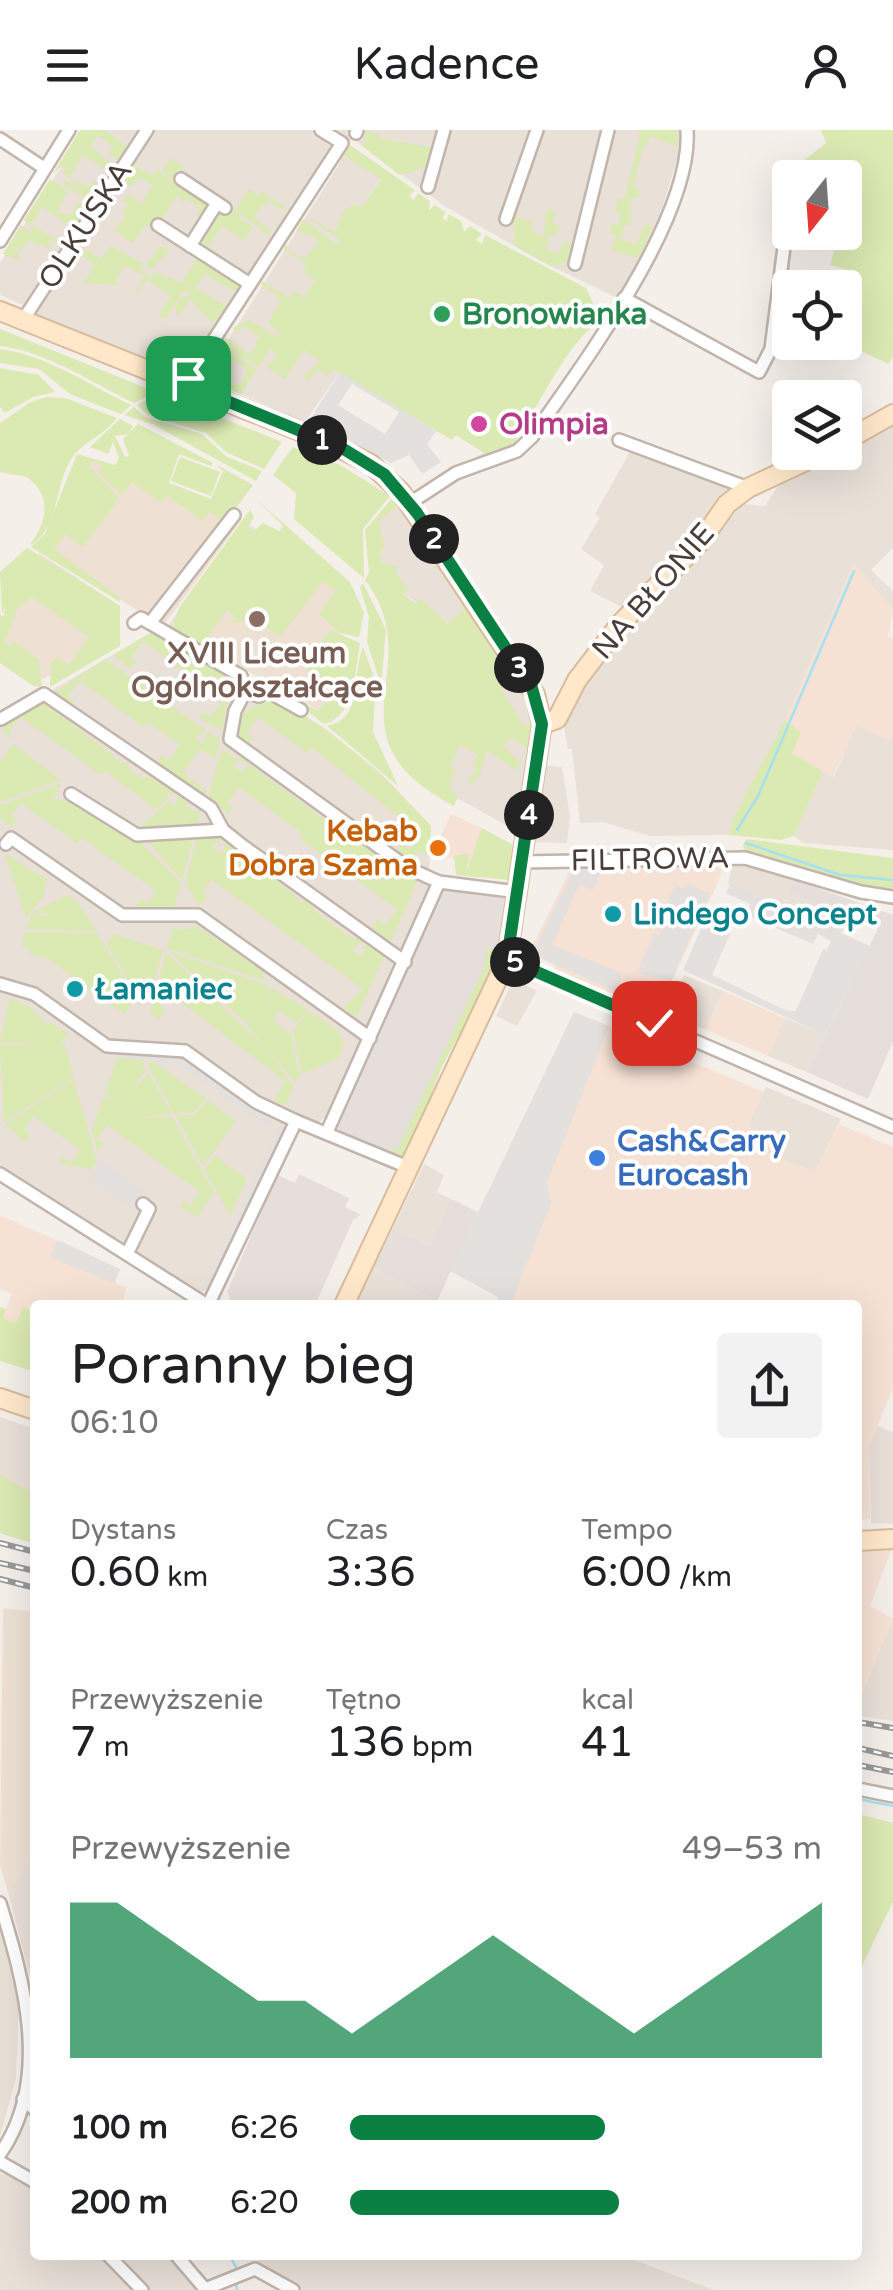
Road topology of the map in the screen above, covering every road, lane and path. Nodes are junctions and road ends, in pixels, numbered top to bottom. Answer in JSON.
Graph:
{"nodes":[{"id":1,"x":69,"y":130,"type":"edge"},
{"id":2,"x":147,"y":130,"type":"edge"},
{"id":3,"x":321,"y":130,"type":"edge"},
{"id":4,"x":444,"y":130,"type":"edge"},
{"id":5,"x":537,"y":130,"type":"edge"},
{"id":6,"x":608,"y":130,"type":"edge"},
{"id":7,"x":687,"y":130,"type":"edge"},
{"id":8,"x":0,"y":139,"type":"edge"},
{"id":9,"x":44,"y":168,"type":"junction"},
{"id":10,"x":181,"y":179,"type":"dead end"},
{"id":11,"x":428,"y":187,"type":"dead end"},
{"id":12,"x":506,"y":220,"type":"dead end"},
{"id":13,"x":158,"y":225,"type":"dead end"},
{"id":14,"x":0,"y":240,"type":"edge"},
{"id":15,"x":190,"y":246,"type":"junction"},
{"id":16,"x":784,"y":250,"type":"edge"},
{"id":17,"x":575,"y":264,"type":"dead end"},
{"id":18,"x":250,"y":284,"type":"junction"},
{"id":19,"x":624,"y":298,"type":"junction"},
{"id":20,"x":0,"y":311,"type":"edge"},
{"id":21,"x":23,"y":320,"type":"junction"},
{"id":22,"x":185,"y":384,"type":"junction"},
{"id":23,"x":893,"y":414,"type":"edge"},
{"id":24,"x":862,"y":431,"type":"edge"},
{"id":25,"x":619,"y":440,"type":"dead end"},
{"id":26,"x":786,"y":470,"type":"edge"},
{"id":27,"x":748,"y":488,"type":"junction"},
{"id":28,"x":410,"y":503,"type":"junction"},
{"id":29,"x":234,"y":515,"type":"dead end"},
{"id":30,"x":134,"y":623,"type":"dead end"},
{"id":31,"x":150,"y":623,"type":"junction"},
{"id":32,"x":245,"y":692,"type":"junction"},
{"id":33,"x":301,"y":710,"type":"dead end"},
{"id":34,"x":1,"y":719,"type":"edge"},
{"id":35,"x":542,"y":724,"type":"junction"},
{"id":36,"x":71,"y":794,"type":"dead end"},
{"id":37,"x":224,"y":830,"type":"junction"},
{"id":38,"x":6,"y":844,"type":"dead end"},
{"id":39,"x":522,"y":862,"type":"junction"},
{"id":40,"x":440,"y":882,"type":"junction"},
{"id":41,"x":518,"y":892,"type":"junction"},
{"id":42,"x":893,"y":897,"type":"edge"},
{"id":43,"x":507,"y":959,"type":"junction"},
{"id":44,"x":404,"y":962,"type":"junction"},
{"id":45,"x":0,"y":984,"type":"edge"},
{"id":46,"x":370,"y":1038,"type":"junction"},
{"id":47,"x":296,"y":1121,"type":"junction"},
{"id":48,"x":893,"y":1126,"type":"edge"},
{"id":49,"x":327,"y":1132,"type":"junction"},
{"id":50,"x":410,"y":1168,"type":"junction"},
{"id":51,"x":0,"y":1174,"type":"edge"},
{"id":52,"x":142,"y":1204,"type":"dead end"},
{"id":53,"x":127,"y":1254,"type":"junction"},
{"id":54,"x":200,"y":1300,"type":"edge"},
{"id":55,"x":210,"y":1300,"type":"edge"},
{"id":56,"x":346,"y":1300,"type":"edge"},
{"id":57,"x":0,"y":1398,"type":"edge"},
{"id":58,"x":30,"y":1408,"type":"edge"},
{"id":59,"x":893,"y":1539,"type":"edge"},
{"id":60,"x":862,"y":1541,"type":"edge"},
{"id":61,"x":862,"y":1790,"type":"edge"},
{"id":62,"x":893,"y":1796,"type":"edge"},
{"id":63,"x":0,"y":1903,"type":"edge"},
{"id":64,"x":30,"y":2027,"type":"edge"},
{"id":65,"x":30,"y":2062,"type":"edge"},
{"id":66,"x":23,"y":2099,"type":"junction"},
{"id":67,"x":30,"y":2105,"type":"edge"},
{"id":68,"x":0,"y":2154,"type":"edge"},
{"id":69,"x":0,"y":2162,"type":"edge"},
{"id":70,"x":30,"y":2179,"type":"edge"},
{"id":71,"x":113,"y":2260,"type":"edge"},
{"id":72,"x":180,"y":2260,"type":"edge"},
{"id":73,"x":205,"y":2289,"type":"edge"},
{"id":74,"x":142,"y":2290,"type":"edge"},
{"id":75,"x":293,"y":2290,"type":"edge"}],
"edges":[{"from":1,"to":9,"type":"street"},
{"from":2,"to":21,"type":"street","name":"OLKUSKA"},
{"from":3,"to":18,"type":"street"},
{"from":4,"to":11,"type":"street"},
{"from":5,"to":12,"type":"street"},
{"from":6,"to":17,"type":"street"},
{"from":7,"to":19,"type":"street"},
{"from":8,"to":9,"type":"street"},
{"from":9,"to":14,"type":"street"},
{"from":10,"to":15,"type":"street"},
{"from":13,"to":15,"type":"street"},
{"from":15,"to":18,"type":"street"},
{"from":16,"to":19,"type":"street"},
{"from":18,"to":22,"type":"street"},
{"from":19,"to":28,"type":"street"},
{"from":20,"to":21,"type":"street"},
{"from":21,"to":22,"type":"street"},
{"from":22,"to":28,"type":"street"},
{"from":23,"to":24,"type":"street"},
{"from":25,"to":27,"type":"street"},
{"from":26,"to":27,"type":"street","name":"NA BŁONIE"},
{"from":27,"to":35,"type":"street","name":"NA BŁONIE"},
{"from":28,"to":35,"type":"street"},
{"from":29,"to":31,"type":"street"},
{"from":30,"to":31,"type":"street"},
{"from":31,"to":32,"type":"street"},
{"from":32,"to":33,"type":"street"},
{"from":32,"to":40,"type":"street"},
{"from":34,"to":37,"type":"street"},
{"from":35,"to":39,"type":"street"},
{"from":36,"to":37,"type":"street"},
{"from":37,"to":44,"type":"street"},
{"from":38,"to":46,"type":"street"},
{"from":39,"to":41,"type":"street"},
{"from":39,"to":42,"type":"street","name":"FILTROWA"},
{"from":40,"to":41,"type":"street"},
{"from":40,"to":44,"type":"street"},
{"from":41,"to":43,"type":"street"},
{"from":43,"to":48,"type":"street"},
{"from":43,"to":50,"type":"street"},
{"from":44,"to":46,"type":"street"},
{"from":45,"to":47,"type":"street"},
{"from":46,"to":49,"type":"street"},
{"from":47,"to":49,"type":"street"},
{"from":47,"to":55,"type":"street"},
{"from":49,"to":50,"type":"street"},
{"from":50,"to":56,"type":"street"},
{"from":51,"to":53,"type":"street"},
{"from":52,"to":53,"type":"street"},
{"from":53,"to":54,"type":"street"},
{"from":57,"to":58,"type":"street"},
{"from":59,"to":60,"type":"street"},
{"from":61,"to":62,"type":"street"},
{"from":63,"to":64,"type":"street"},
{"from":65,"to":66,"type":"street"},
{"from":66,"to":67,"type":"street"},
{"from":66,"to":68,"type":"street"},
{"from":69,"to":70,"type":"street"},
{"from":71,"to":74,"type":"street"},
{"from":72,"to":73,"type":"street"},
{"from":73,"to":75,"type":"street"}]}
